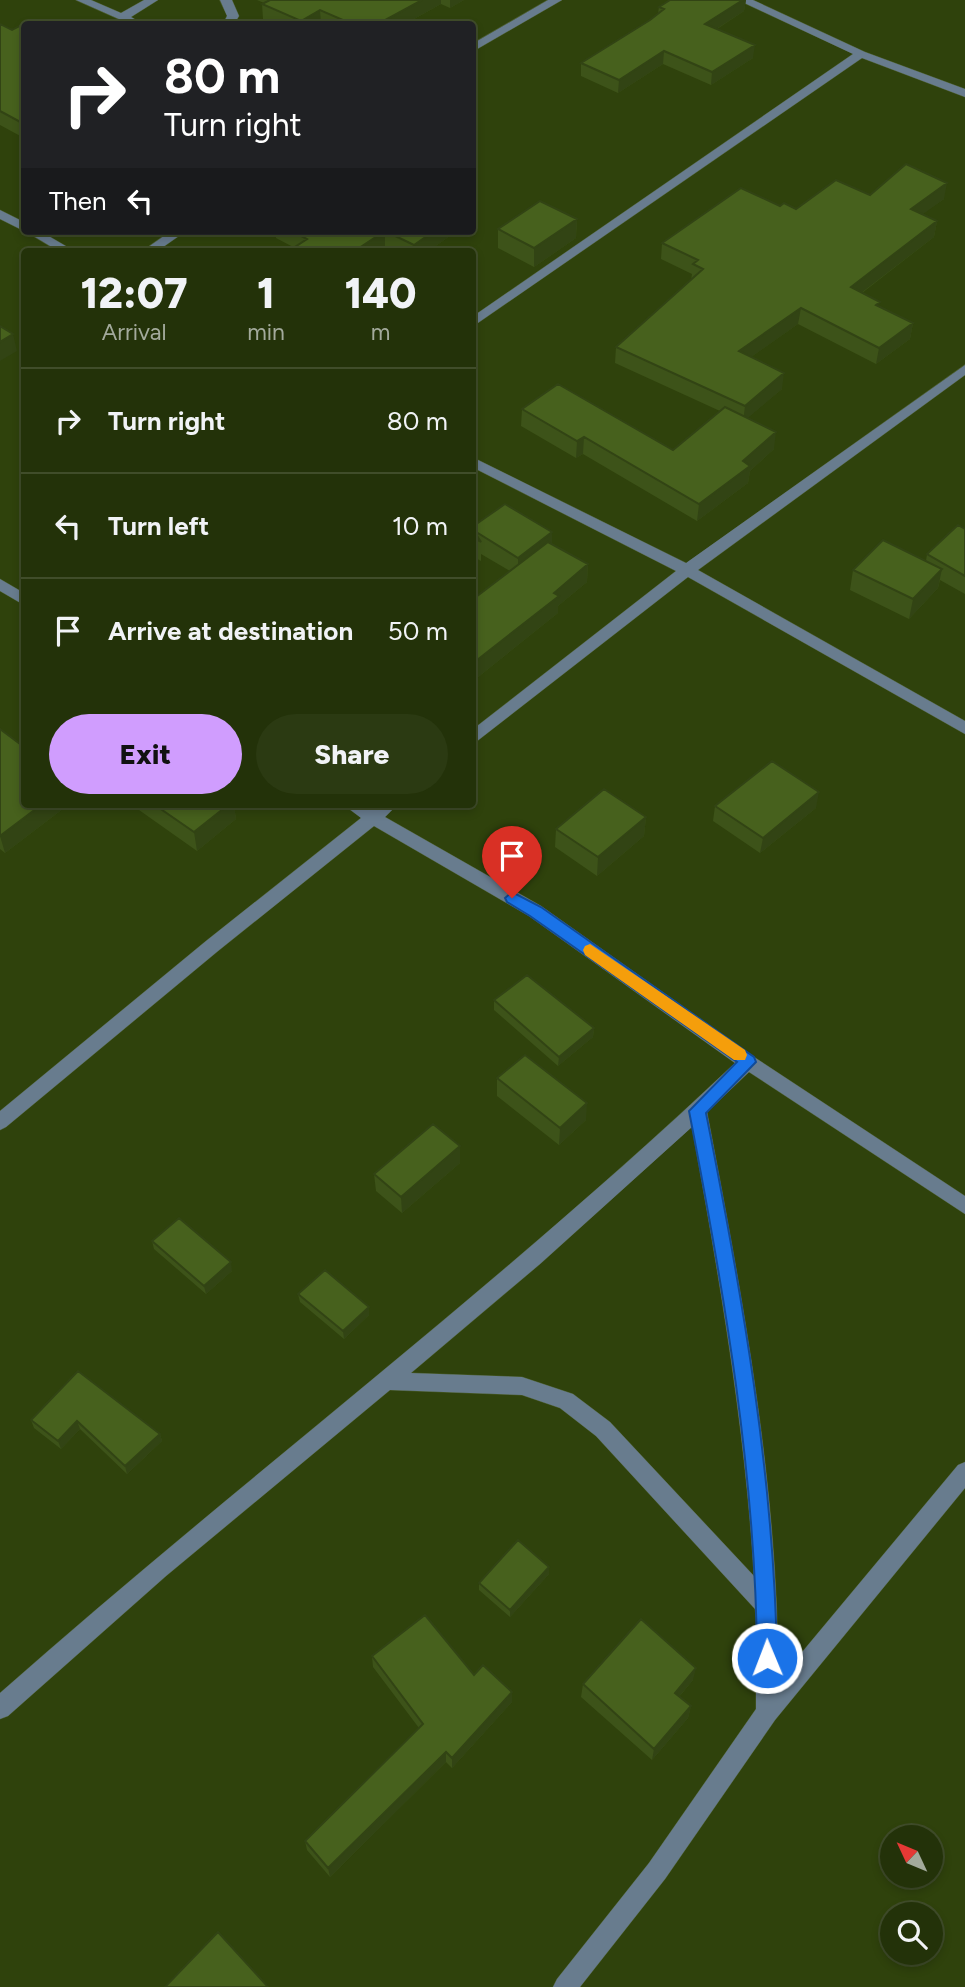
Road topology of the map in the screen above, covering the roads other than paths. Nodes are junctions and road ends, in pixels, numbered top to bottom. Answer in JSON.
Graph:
{"nodes":[{"id":1,"x":82,"y":0,"type":"edge"},
{"id":2,"x":152,"y":0,"type":"edge"},
{"id":3,"x":226,"y":0,"type":"edge"},
{"id":4,"x":555,"y":0,"type":"edge"},
{"id":5,"x":744,"y":0,"type":"edge"},
{"id":6,"x":122,"y":17,"type":"junction"},
{"id":7,"x":131,"y":21,"type":"edge"},
{"id":8,"x":230,"y":21,"type":"edge"},
{"id":9,"x":476,"y":47,"type":"edge"},
{"id":10,"x":861,"y":54,"type":"junction"},
{"id":11,"x":965,"y":93,"type":"edge"},
{"id":12,"x":0,"y":214,"type":"edge"},
{"id":13,"x":21,"y":225,"type":"edge"},
{"id":14,"x":39,"y":235,"type":"edge"},
{"id":15,"x":174,"y":235,"type":"edge"},
{"id":16,"x":63,"y":248,"type":"edge"},
{"id":17,"x":153,"y":248,"type":"edge"},
{"id":18,"x":476,"y":320,"type":"edge"},
{"id":19,"x":965,"y":369,"type":"edge"},
{"id":20,"x":476,"y":463,"type":"edge"},
{"id":21,"x":687,"y":570,"type":"junction"},
{"id":22,"x":0,"y":584,"type":"edge"},
{"id":23,"x":21,"y":598,"type":"edge"},
{"id":24,"x":965,"y":728,"type":"edge"},
{"id":25,"x":476,"y":736,"type":"edge"},
{"id":26,"x":357,"y":808,"type":"edge"},
{"id":27,"x":385,"y":808,"type":"edge"},
{"id":28,"x":373,"y":818,"type":"junction"},
{"id":29,"x":748,"y":1062,"type":"junction"},
{"id":30,"x":698,"y":1111,"type":"junction"},
{"id":31,"x":0,"y":1122,"type":"edge"},
{"id":32,"x":965,"y":1206,"type":"edge"},
{"id":33,"x":387,"y":1381,"type":"junction"},
{"id":34,"x":965,"y":1472,"type":"edge"},
{"id":35,"x":766,"y":1605,"type":"junction"},
{"id":36,"x":0,"y":1708,"type":"edge"},
{"id":37,"x":767,"y":1712,"type":"junction"},
{"id":38,"x":565,"y":1987,"type":"edge"}],
"edges":[{"from":1,"to":6,"type":"street"},
{"from":2,"to":6,"type":"street"},
{"from":3,"to":8,"type":"street"},
{"from":4,"to":9,"type":"street"},
{"from":5,"to":10,"type":"street"},
{"from":6,"to":7,"type":"street"},
{"from":10,"to":11,"type":"street"},
{"from":10,"to":18,"type":"street"},
{"from":12,"to":13,"type":"street"},
{"from":14,"to":16,"type":"street"},
{"from":15,"to":17,"type":"street"},
{"from":19,"to":21,"type":"street"},
{"from":20,"to":21,"type":"street"},
{"from":21,"to":24,"type":"street"},
{"from":21,"to":25,"type":"street"},
{"from":22,"to":23,"type":"street"},
{"from":26,"to":28,"type":"street"},
{"from":27,"to":28,"type":"street"},
{"from":28,"to":29,"type":"street"},
{"from":28,"to":31,"type":"street"},
{"from":29,"to":30,"type":"street"},
{"from":29,"to":32,"type":"street"},
{"from":30,"to":33,"type":"street"},
{"from":30,"to":35,"type":"street"},
{"from":33,"to":35,"type":"street"},
{"from":33,"to":36,"type":"street"},
{"from":34,"to":37,"type":"street"},
{"from":35,"to":37,"type":"street"},
{"from":37,"to":38,"type":"street"}]}
